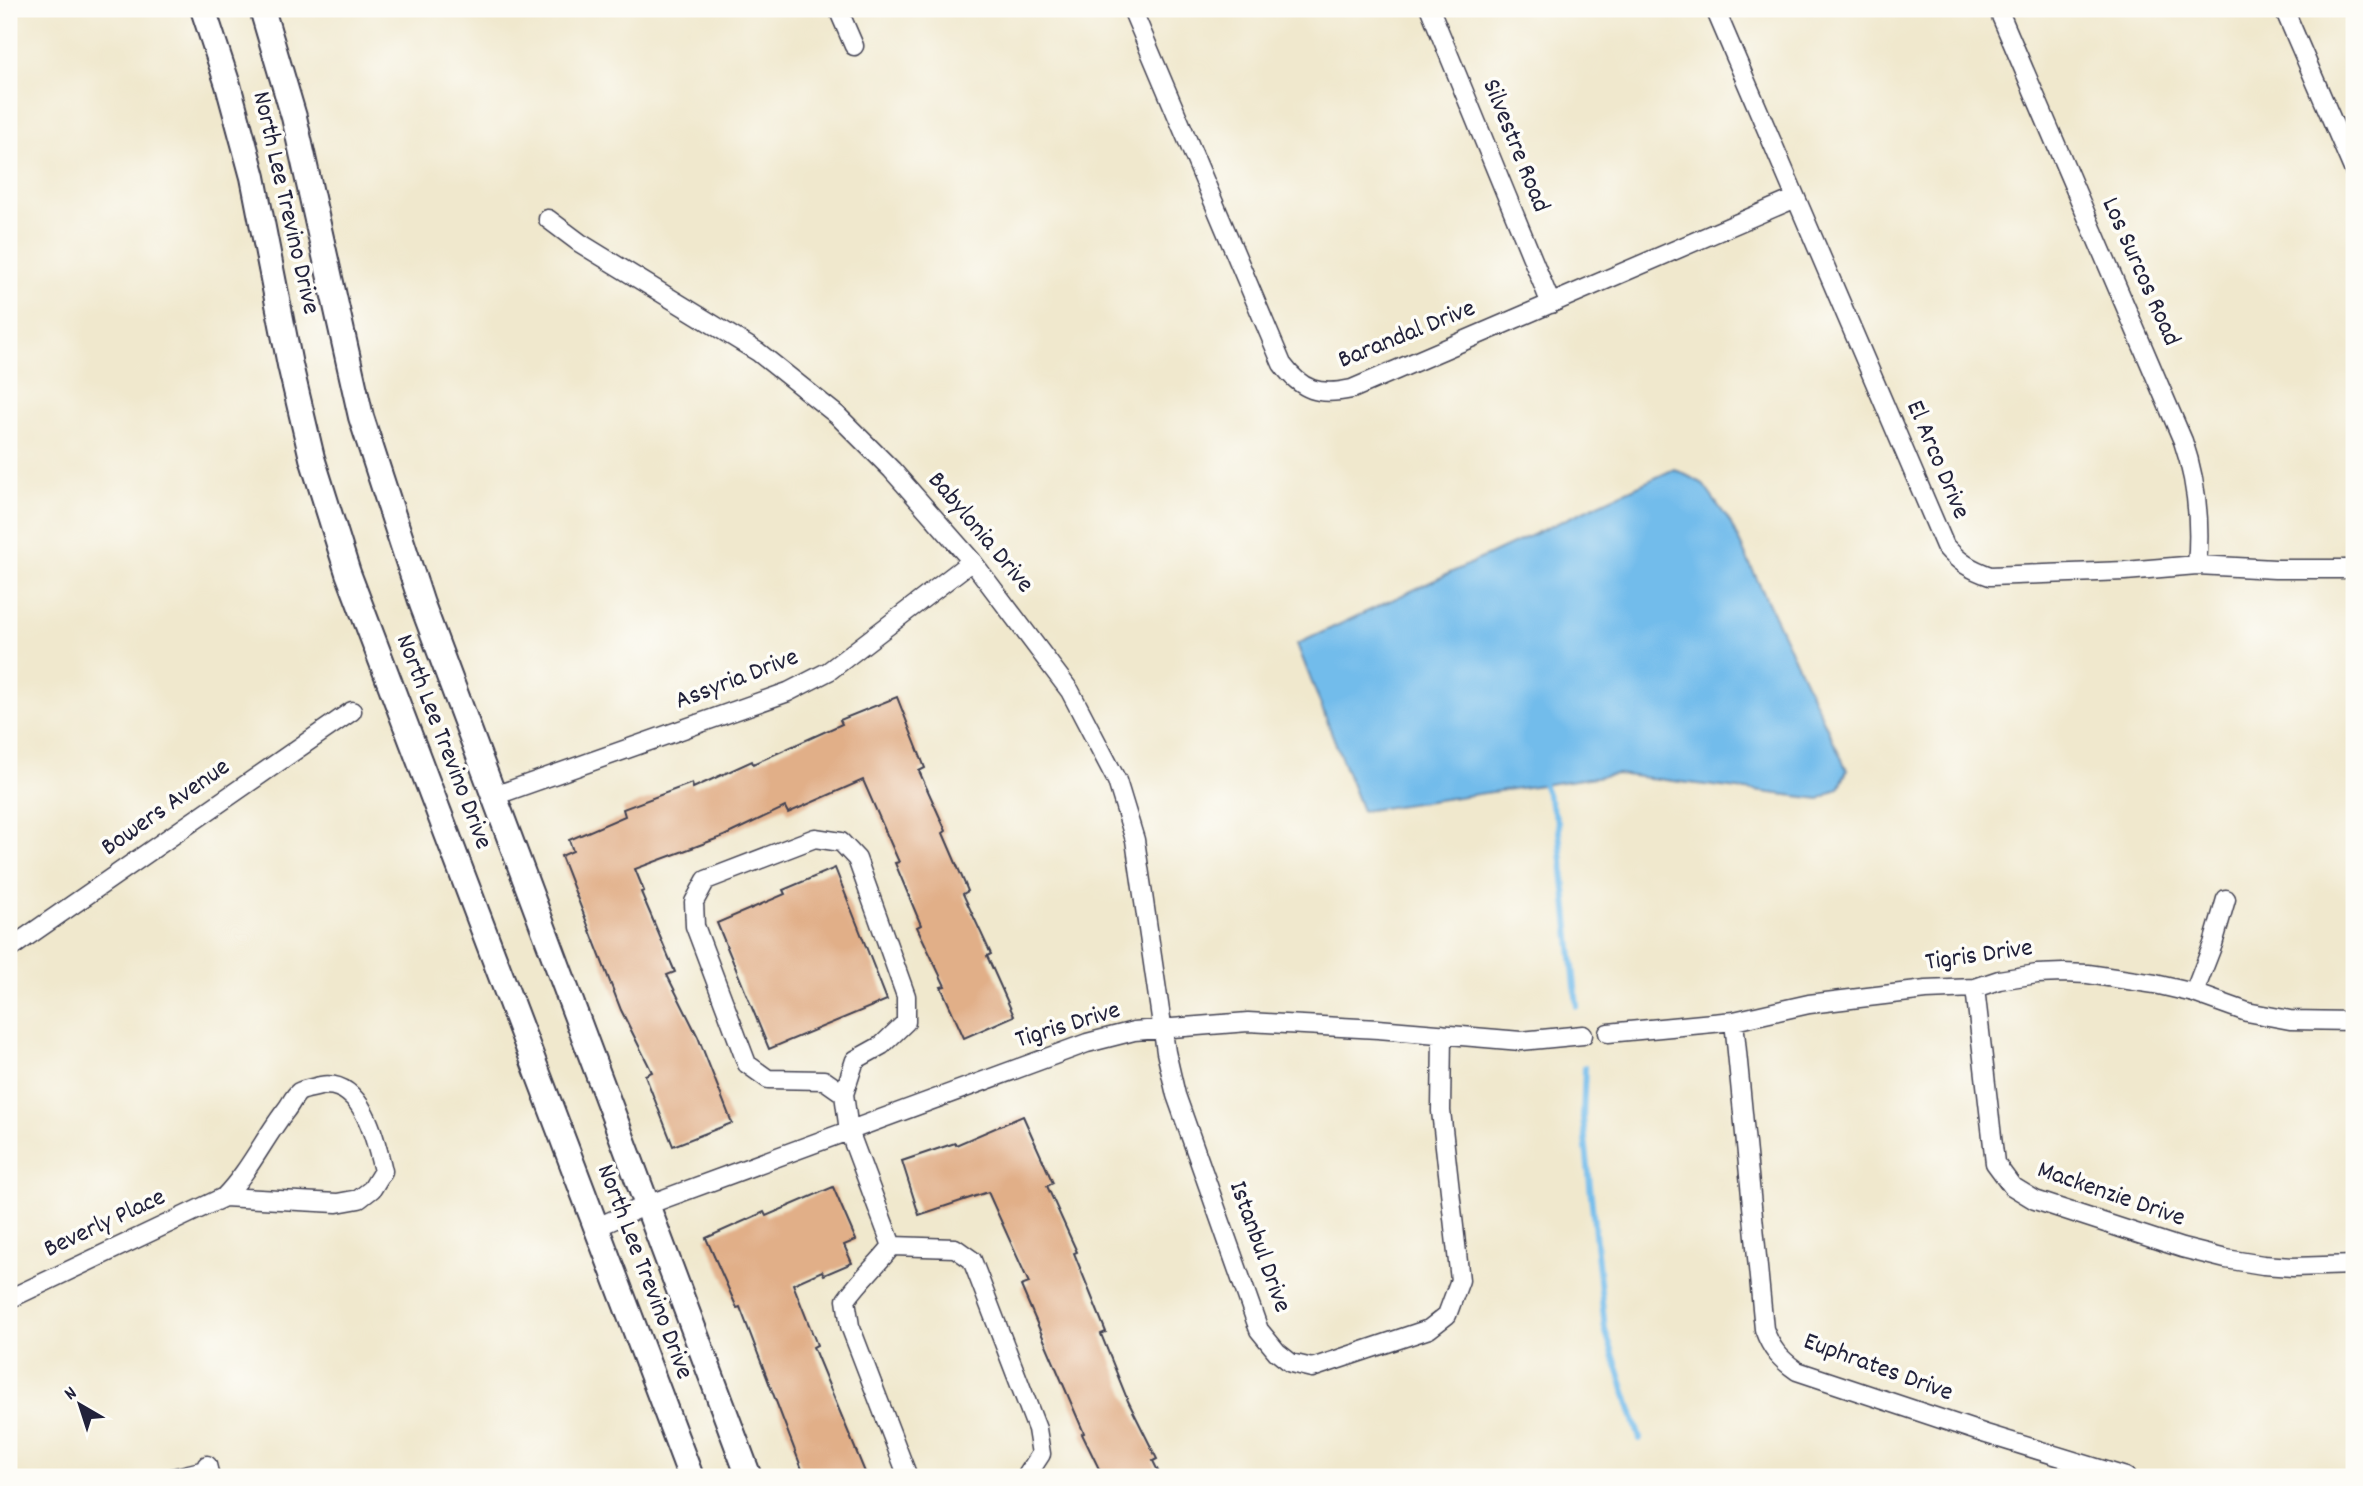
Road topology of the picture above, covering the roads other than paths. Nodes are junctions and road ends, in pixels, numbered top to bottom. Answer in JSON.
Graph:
{"nodes":[{"id":1,"x":203,"y":9,"type":"edge"},
{"id":2,"x":262,"y":9,"type":"edge"},
{"id":3,"x":838,"y":9,"type":"edge"},
{"id":4,"x":1132,"y":9,"type":"edge"},
{"id":5,"x":1430,"y":9,"type":"edge"},
{"id":6,"x":1715,"y":9,"type":"edge"},
{"id":7,"x":1998,"y":9,"type":"edge"},
{"id":8,"x":2284,"y":9,"type":"edge"},
{"id":9,"x":854,"y":46,"type":"dead end"},
{"id":10,"x":2354,"y":171,"type":"edge"},
{"id":11,"x":1796,"y":198,"type":"junction"},
{"id":12,"x":548,"y":219,"type":"dead end"},
{"id":13,"x":1551,"y":304,"type":"junction"},
{"id":14,"x":972,"y":561,"type":"junction"},
{"id":15,"x":2197,"y":565,"type":"junction"},
{"id":16,"x":2354,"y":569,"type":"edge"},
{"id":17,"x":352,"y":710,"type":"dead end"},
{"id":18,"x":494,"y":796,"type":"junction"},
{"id":19,"x":2226,"y":899,"type":"dead end"},
{"id":20,"x":9,"y":949,"type":"edge"},
{"id":21,"x":1975,"y":988,"type":"junction"},
{"id":22,"x":2194,"y":993,"type":"junction"},
{"id":23,"x":1734,"y":1021,"type":"junction"},
{"id":24,"x":2354,"y":1021,"type":"edge"},
{"id":25,"x":1162,"y":1028,"type":"junction"},
{"id":26,"x":1608,"y":1033,"type":"dead end"},
{"id":27,"x":1442,"y":1034,"type":"junction"},
{"id":28,"x":1583,"y":1035,"type":"dead end"},
{"id":29,"x":844,"y":1094,"type":"junction"},
{"id":30,"x":849,"y":1131,"type":"junction"},
{"id":31,"x":224,"y":1197,"type":"junction"},
{"id":32,"x":648,"y":1205,"type":"junction"},
{"id":33,"x":595,"y":1228,"type":"junction"},
{"id":34,"x":892,"y":1246,"type":"junction"},
{"id":35,"x":2354,"y":1265,"type":"edge"},
{"id":36,"x":9,"y":1299,"type":"edge"},
{"id":37,"x":209,"y":1471,"type":"edge"},
{"id":38,"x":157,"y":1477,"type":"edge"},
{"id":39,"x":691,"y":1477,"type":"edge"},
{"id":40,"x":749,"y":1477,"type":"edge"},
{"id":41,"x":908,"y":1477,"type":"edge"},
{"id":42,"x":1026,"y":1477,"type":"edge"},
{"id":43,"x":2126,"y":1477,"type":"edge"}],
"edges":[{"from":1,"to":33,"type":"main road","name":"North Lee Trevino Drive"},
{"from":2,"to":18,"type":"main road","name":"North Lee Trevino Drive"},
{"from":3,"to":9,"type":"street"},
{"from":4,"to":13,"type":"street","name":"Barandal Drive"},
{"from":5,"to":13,"type":"street","name":"Silvestre Road"},
{"from":6,"to":11,"type":"street","name":"El Arco Drive"},
{"from":7,"to":15,"type":"street","name":"Los Surcos Road"},
{"from":8,"to":10,"type":"street"},
{"from":11,"to":13,"type":"street","name":"Barandal Drive"},
{"from":11,"to":15,"type":"street","name":"El Arco Drive"},
{"from":12,"to":14,"type":"street","name":"Babylonia Drive"},
{"from":14,"to":18,"type":"street","name":"Assyria Drive"},
{"from":14,"to":25,"type":"street","name":"Babylonia Drive"},
{"from":15,"to":16,"type":"street","name":"El Arco Drive"},
{"from":17,"to":20,"type":"street","name":"Bowers Avenue"},
{"from":18,"to":32,"type":"main road","name":"North Lee Trevino Drive"},
{"from":19,"to":22,"type":"street"},
{"from":21,"to":22,"type":"street","name":"Tigris Drive"},
{"from":21,"to":23,"type":"street","name":"Tigris Drive"},
{"from":21,"to":35,"type":"street","name":"Mackenzie Drive"},
{"from":22,"to":24,"type":"street","name":"Tigris Drive"},
{"from":23,"to":26,"type":"street","name":"Tigris Drive"},
{"from":23,"to":43,"type":"street","name":"Euphrates Drive"},
{"from":25,"to":27,"type":"street","name":"Tigris Drive"},
{"from":25,"to":27,"type":"street","name":"Istanbul Drive"},
{"from":25,"to":30,"type":"street","name":"Tigris Drive"},
{"from":27,"to":28,"type":"street","name":"Tigris Drive"},
{"from":29,"to":29,"type":"street"},
{"from":29,"to":30,"type":"street"},
{"from":30,"to":32,"type":"street","name":"Tigris Drive"},
{"from":30,"to":34,"type":"street"},
{"from":31,"to":31,"type":"street","name":"Beverly Place"},
{"from":31,"to":36,"type":"street","name":"Beverly Place"},
{"from":32,"to":33,"type":"street","name":"Tigris Drive"},
{"from":32,"to":40,"type":"main road","name":"North Lee Trevino Drive"},
{"from":33,"to":39,"type":"main road","name":"North Lee Trevino Drive"},
{"from":34,"to":41,"type":"street"},
{"from":34,"to":42,"type":"street"},
{"from":37,"to":38,"type":"lane"}]}
